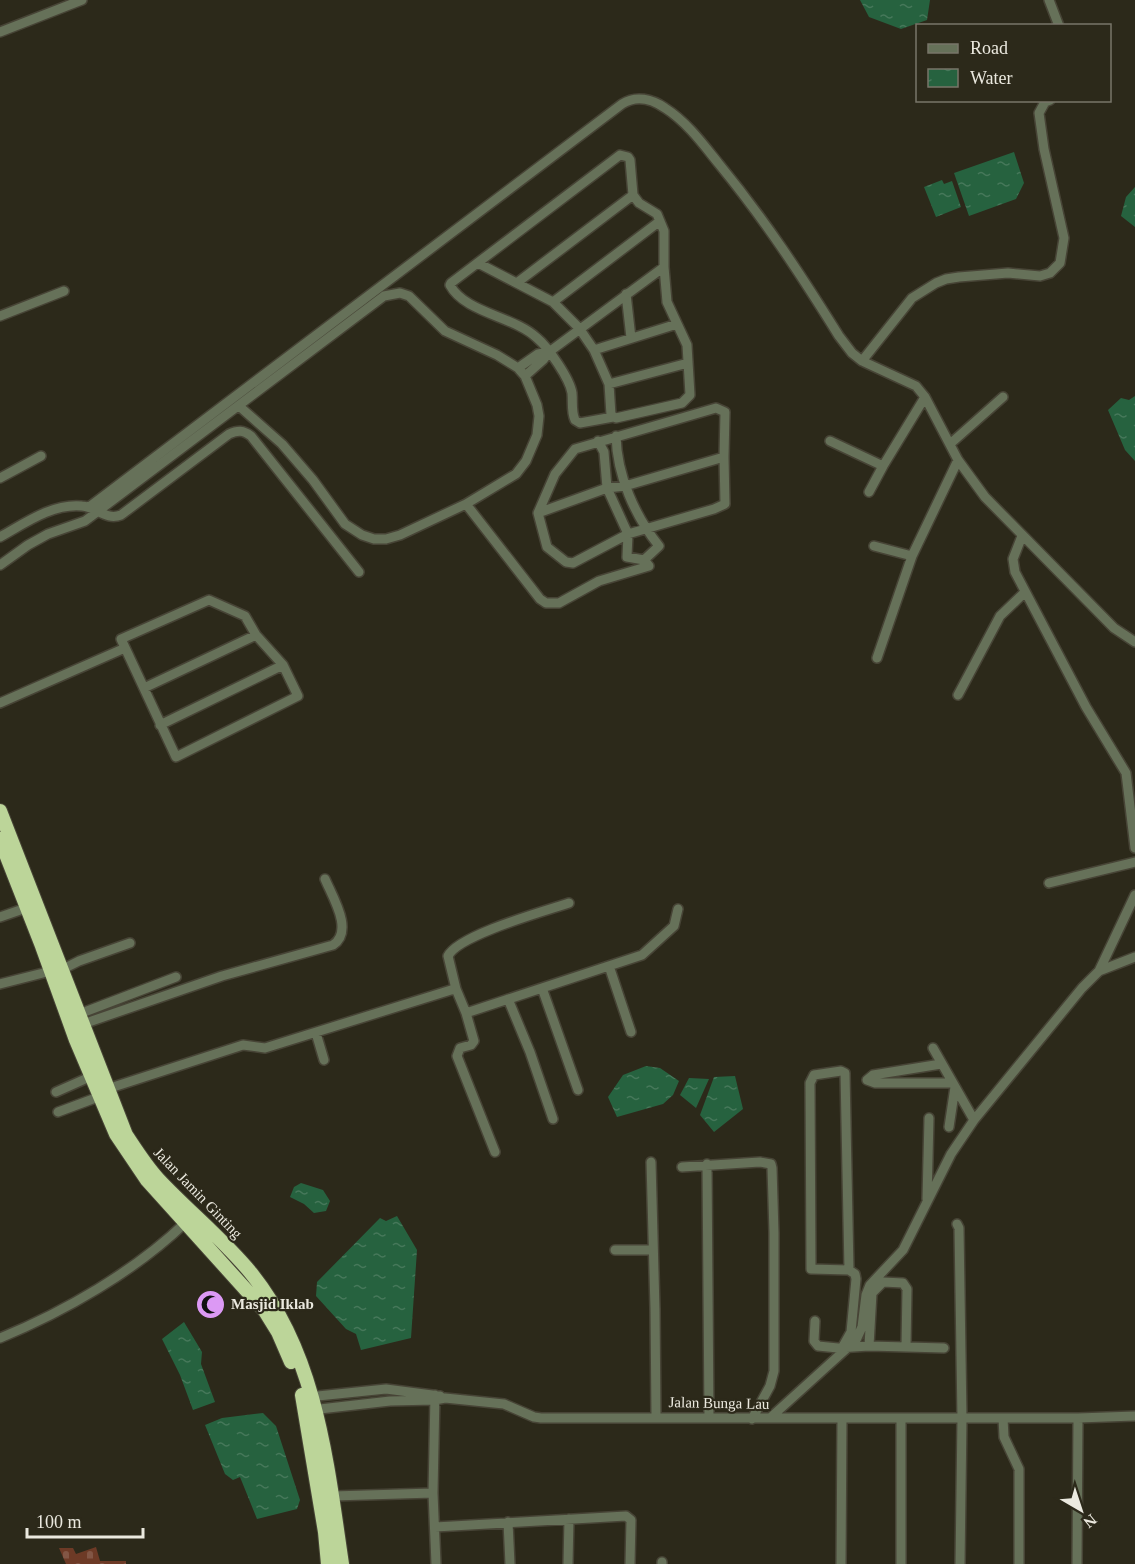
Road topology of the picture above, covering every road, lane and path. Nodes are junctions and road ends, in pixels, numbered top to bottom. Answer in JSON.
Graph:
{"nodes":[{"id":1,"x":82,"y":0,"type":"edge"},
{"id":2,"x":1049,"y":0,"type":"edge"},
{"id":3,"x":1058,"y":24,"type":"edge"},
{"id":4,"x":0,"y":32,"type":"edge"},
{"id":5,"x":1045,"y":102,"type":"edge"},
{"id":6,"x":633,"y":195,"type":"junction"},
{"id":7,"x":660,"y":220,"type":"junction"},
{"id":8,"x":478,"y":263,"type":"junction"},
{"id":9,"x":664,"y":267,"type":"junction"},
{"id":10,"x":518,"y":282,"type":"junction"},
{"id":11,"x":64,"y":291,"type":"dead end"},
{"id":12,"x":626,"y":294,"type":"junction"},
{"id":13,"x":553,"y":302,"type":"junction"},
{"id":14,"x":0,"y":315,"type":"edge"},
{"id":15,"x":677,"y":324,"type":"junction"},
{"id":16,"x":579,"y":328,"type":"junction"},
{"id":17,"x":631,"y":338,"type":"junction"},
{"id":18,"x":594,"y":350,"type":"junction"},
{"id":19,"x":549,"y":352,"type":"junction"},
{"id":20,"x":862,"y":361,"type":"junction"},
{"id":21,"x":688,"y":363,"type":"junction"},
{"id":22,"x":522,"y":372,"type":"junction"},
{"id":23,"x":609,"y":384,"type":"junction"},
{"id":24,"x":925,"y":397,"type":"junction"},
{"id":25,"x":1003,"y":397,"type":"dead end"},
{"id":26,"x":239,"y":406,"type":"junction"},
{"id":27,"x":613,"y":417,"type":"junction"},
{"id":28,"x":616,"y":436,"type":"junction"},
{"id":29,"x":598,"y":441,"type":"junction"},
{"id":30,"x":830,"y":441,"type":"dead end"},
{"id":31,"x":950,"y":444,"type":"junction"},
{"id":32,"x":41,"y":456,"type":"dead end"},
{"id":33,"x":723,"y":457,"type":"junction"},
{"id":34,"x":958,"y":460,"type":"junction"},
{"id":35,"x":882,"y":466,"type":"junction"},
{"id":36,"x":0,"y":478,"type":"edge"},
{"id":37,"x":625,"y":486,"type":"junction"},
{"id":38,"x":607,"y":488,"type":"junction"},
{"id":39,"x":869,"y":492,"type":"dead end"},
{"id":40,"x":466,"y":504,"type":"junction"},
{"id":41,"x":89,"y":507,"type":"junction"},
{"id":42,"x":98,"y":512,"type":"junction"},
{"id":43,"x":538,"y":513,"type":"junction"},
{"id":44,"x":646,"y":530,"type":"junction"},
{"id":45,"x":628,"y":534,"type":"junction"},
{"id":46,"x":1022,"y":536,"type":"junction"},
{"id":47,"x":0,"y":537,"type":"edge"},
{"id":48,"x":874,"y":546,"type":"dead end"},
{"id":49,"x":912,"y":556,"type":"junction"},
{"id":50,"x":644,"y":560,"type":"junction"},
{"id":51,"x":0,"y":566,"type":"edge"},
{"id":52,"x":359,"y":572,"type":"dead end"},
{"id":53,"x":1024,"y":593,"type":"junction"},
{"id":54,"x":256,"y":635,"type":"junction"},
{"id":55,"x":1135,"y":642,"type":"edge"},
{"id":56,"x":125,"y":648,"type":"junction"},
{"id":57,"x":877,"y":658,"type":"dead end"},
{"id":58,"x":283,"y":665,"type":"junction"},
{"id":59,"x":144,"y":688,"type":"junction"},
{"id":60,"x":958,"y":695,"type":"dead end"},
{"id":61,"x":0,"y":703,"type":"edge"},
{"id":62,"x":160,"y":724,"type":"junction"},
{"id":63,"x":0,"y":811,"type":"edge"},
{"id":64,"x":0,"y":841,"type":"edge"},
{"id":65,"x":1135,"y":848,"type":"edge"},
{"id":66,"x":1135,"y":862,"type":"edge"},
{"id":67,"x":325,"y":879,"type":"dead end"},
{"id":68,"x":1049,"y":883,"type":"dead end"},
{"id":69,"x":1135,"y":895,"type":"edge"},
{"id":70,"x":569,"y":903,"type":"dead end"},
{"id":71,"x":26,"y":908,"type":"junction"},
{"id":72,"x":678,"y":909,"type":"dead end"},
{"id":73,"x":0,"y":917,"type":"edge"},
{"id":74,"x":130,"y":943,"type":"dead end"},
{"id":75,"x":1135,"y":957,"type":"edge"},
{"id":76,"x":609,"y":966,"type":"junction"},
{"id":77,"x":56,"y":970,"type":"junction"},
{"id":78,"x":1099,"y":971,"type":"junction"},
{"id":79,"x":176,"y":977,"type":"dead end"},
{"id":80,"x":0,"y":984,"type":"edge"},
{"id":81,"x":542,"y":988,"type":"junction"},
{"id":82,"x":456,"y":989,"type":"junction"},
{"id":83,"x":508,"y":999,"type":"junction"},
{"id":84,"x":466,"y":1013,"type":"junction"},
{"id":85,"x":77,"y":1019,"type":"junction"},
{"id":86,"x":631,"y":1032,"type":"dead end"},
{"id":87,"x":316,"y":1033,"type":"junction"},
{"id":88,"x":933,"y":1048,"type":"dead end"},
{"id":89,"x":324,"y":1060,"type":"dead end"},
{"id":90,"x":941,"y":1064,"type":"junction"},
{"id":91,"x":92,"y":1076,"type":"junction"},
{"id":92,"x":954,"y":1085,"type":"junction"},
{"id":93,"x":578,"y":1090,"type":"dead end"},
{"id":94,"x":56,"y":1092,"type":"dead end"},
{"id":95,"x":104,"y":1092,"type":"junction"},
{"id":96,"x":58,"y":1112,"type":"dead end"},
{"id":97,"x":929,"y":1118,"type":"dead end"},
{"id":98,"x":553,"y":1119,"type":"dead end"},
{"id":99,"x":974,"y":1120,"type":"junction"},
{"id":100,"x":949,"y":1127,"type":"dead end"},
{"id":101,"x":495,"y":1152,"type":"dead end"},
{"id":102,"x":651,"y":1162,"type":"dead end"},
{"id":103,"x":707,"y":1164,"type":"junction"},
{"id":104,"x":682,"y":1167,"type":"dead end"},
{"id":105,"x":927,"y":1201,"type":"junction"},
{"id":106,"x":957,"y":1224,"type":"dead end"},
{"id":107,"x":188,"y":1226,"type":"junction"},
{"id":108,"x":615,"y":1250,"type":"dead end"},
{"id":109,"x":652,"y":1250,"type":"junction"},
{"id":110,"x":849,"y":1270,"type":"junction"},
{"id":111,"x":815,"y":1321,"type":"dead end"},
{"id":112,"x":0,"y":1338,"type":"edge"},
{"id":113,"x":869,"y":1346,"type":"junction"},
{"id":114,"x":906,"y":1346,"type":"junction"},
{"id":115,"x":845,"y":1348,"type":"junction"},
{"id":116,"x":944,"y":1348,"type":"dead end"},
{"id":117,"x":439,"y":1397,"type":"junction"},
{"id":118,"x":309,"y":1403,"type":"junction"},
{"id":119,"x":1135,"y":1416,"type":"edge"},
{"id":120,"x":656,"y":1417,"type":"junction"},
{"id":121,"x":709,"y":1418,"type":"junction"},
{"id":122,"x":842,"y":1418,"type":"junction"},
{"id":123,"x":901,"y":1418,"type":"junction"},
{"id":124,"x":962,"y":1418,"type":"junction"},
{"id":125,"x":1078,"y":1418,"type":"junction"},
{"id":126,"x":752,"y":1419,"type":"junction"},
{"id":127,"x":770,"y":1419,"type":"junction"},
{"id":128,"x":1003,"y":1419,"type":"junction"},
{"id":129,"x":433,"y":1494,"type":"junction"},
{"id":130,"x":333,"y":1496,"type":"junction"},
{"id":131,"x":569,"y":1519,"type":"junction"},
{"id":132,"x":508,"y":1522,"type":"junction"},
{"id":133,"x":435,"y":1527,"type":"junction"},
{"id":134,"x":328,"y":1564,"type":"edge"},
{"id":135,"x":342,"y":1564,"type":"edge"},
{"id":136,"x":436,"y":1564,"type":"edge"},
{"id":137,"x":510,"y":1564,"type":"edge"},
{"id":138,"x":568,"y":1564,"type":"edge"},
{"id":139,"x":630,"y":1564,"type":"edge"},
{"id":140,"x":842,"y":1564,"type":"edge"},
{"id":141,"x":901,"y":1564,"type":"edge"},
{"id":142,"x":960,"y":1564,"type":"edge"},
{"id":143,"x":1019,"y":1564,"type":"edge"},
{"id":144,"x":1077,"y":1564,"type":"edge"}],
"edges":[{"from":1,"to":4,"type":"street"},
{"from":2,"to":3,"type":"street"},
{"from":5,"to":20,"type":"street"},
{"from":6,"to":7,"type":"street"},
{"from":6,"to":8,"type":"street"},
{"from":6,"to":10,"type":"street"},
{"from":7,"to":9,"type":"street"},
{"from":7,"to":13,"type":"street"},
{"from":8,"to":10,"type":"street"},
{"from":8,"to":19,"type":"street"},
{"from":9,"to":12,"type":"street"},
{"from":9,"to":15,"type":"street"},
{"from":10,"to":13,"type":"street"},
{"from":11,"to":14,"type":"street"},
{"from":12,"to":16,"type":"street"},
{"from":12,"to":17,"type":"street"},
{"from":13,"to":16,"type":"street"},
{"from":15,"to":17,"type":"street"},
{"from":15,"to":21,"type":"street"},
{"from":16,"to":18,"type":"street"},
{"from":16,"to":19,"type":"street"},
{"from":17,"to":18,"type":"street"},
{"from":18,"to":23,"type":"street"},
{"from":19,"to":22,"type":"street"},
{"from":19,"to":27,"type":"street"},
{"from":20,"to":24,"type":"street"},
{"from":20,"to":41,"type":"street"},
{"from":21,"to":23,"type":"street"},
{"from":21,"to":27,"type":"street"},
{"from":22,"to":26,"type":"street"},
{"from":22,"to":40,"type":"street"},
{"from":23,"to":27,"type":"street"},
{"from":24,"to":31,"type":"street"},
{"from":24,"to":35,"type":"street"},
{"from":25,"to":31,"type":"street"},
{"from":26,"to":40,"type":"street"},
{"from":26,"to":42,"type":"street"},
{"from":28,"to":29,"type":"street"},
{"from":28,"to":33,"type":"street"},
{"from":28,"to":37,"type":"street"},
{"from":29,"to":38,"type":"street"},
{"from":29,"to":43,"type":"street"},
{"from":30,"to":35,"type":"street"},
{"from":31,"to":34,"type":"street"},
{"from":32,"to":36,"type":"street"},
{"from":33,"to":37,"type":"street"},
{"from":33,"to":44,"type":"street"},
{"from":34,"to":46,"type":"street"},
{"from":34,"to":49,"type":"street"},
{"from":35,"to":39,"type":"street"},
{"from":37,"to":38,"type":"street"},
{"from":37,"to":44,"type":"street"},
{"from":38,"to":43,"type":"street"},
{"from":38,"to":45,"type":"street"},
{"from":40,"to":50,"type":"street"},
{"from":41,"to":42,"type":"street"},
{"from":41,"to":47,"type":"street"},
{"from":42,"to":51,"type":"street"},
{"from":42,"to":52,"type":"street"},
{"from":43,"to":45,"type":"street"},
{"from":44,"to":45,"type":"street"},
{"from":44,"to":50,"type":"street"},
{"from":45,"to":50,"type":"street"},
{"from":46,"to":53,"type":"street"},
{"from":46,"to":55,"type":"street"},
{"from":48,"to":49,"type":"street"},
{"from":49,"to":57,"type":"street"},
{"from":53,"to":60,"type":"street"},
{"from":53,"to":65,"type":"street"},
{"from":54,"to":56,"type":"street"},
{"from":54,"to":58,"type":"street"},
{"from":54,"to":59,"type":"street"},
{"from":56,"to":59,"type":"street"},
{"from":56,"to":61,"type":"street"},
{"from":58,"to":62,"type":"street"},
{"from":58,"to":62,"type":"street"},
{"from":59,"to":62,"type":"street"},
{"from":63,"to":77,"type":"highway","name":"Jalan Jamin Ginting"},
{"from":64,"to":71,"type":"highway","name":"Jalan Jamin Ginting"},
{"from":66,"to":68,"type":"street"},
{"from":67,"to":85,"type":"street"},
{"from":69,"to":78,"type":"street"},
{"from":70,"to":82,"type":"street"},
{"from":71,"to":73,"type":"street"},
{"from":71,"to":77,"type":"highway","name":"Jalan Jamin Ginting"},
{"from":72,"to":76,"type":"street"},
{"from":74,"to":77,"type":"street"},
{"from":75,"to":78,"type":"street"},
{"from":76,"to":81,"type":"street"},
{"from":76,"to":86,"type":"street"},
{"from":77,"to":80,"type":"street"},
{"from":77,"to":85,"type":"highway","name":"Jalan Jamin Ginting"},
{"from":78,"to":99,"type":"street"},
{"from":79,"to":85,"type":"street"},
{"from":81,"to":83,"type":"street"},
{"from":81,"to":93,"type":"street"},
{"from":82,"to":84,"type":"street"},
{"from":82,"to":87,"type":"street"},
{"from":83,"to":84,"type":"street"},
{"from":83,"to":98,"type":"street"},
{"from":84,"to":101,"type":"street"},
{"from":85,"to":91,"type":"highway","name":"Jalan Jamin Ginting"},
{"from":85,"to":95,"type":"highway","name":"Jalan Jamin Ginting"},
{"from":87,"to":89,"type":"street"},
{"from":87,"to":95,"type":"street"},
{"from":88,"to":90,"type":"street"},
{"from":90,"to":92,"type":"street"},
{"from":90,"to":92,"type":"street"},
{"from":91,"to":94,"type":"street"},
{"from":91,"to":95,"type":"highway","name":"Jalan Jamin Ginting"},
{"from":92,"to":99,"type":"street"},
{"from":92,"to":100,"type":"street"},
{"from":95,"to":96,"type":"street"},
{"from":95,"to":107,"type":"highway","name":"Jalan Jamin Ginting"},
{"from":95,"to":118,"type":"highway","name":"Jalan Jamin Ginting"},
{"from":97,"to":105,"type":"street"},
{"from":99,"to":105,"type":"street"},
{"from":102,"to":109,"type":"street"},
{"from":103,"to":104,"type":"street"},
{"from":103,"to":121,"type":"street"},
{"from":103,"to":126,"type":"street"},
{"from":105,"to":115,"type":"street"},
{"from":106,"to":124,"type":"street"},
{"from":107,"to":112,"type":"street"},
{"from":107,"to":118,"type":"highway","name":"Jalan Jamin Ginting"},
{"from":108,"to":109,"type":"street"},
{"from":109,"to":120,"type":"street"},
{"from":110,"to":110,"type":"street"},
{"from":110,"to":115,"type":"street"},
{"from":111,"to":115,"type":"street"},
{"from":113,"to":114,"type":"street"},
{"from":113,"to":114,"type":"street"},
{"from":113,"to":115,"type":"street"},
{"from":114,"to":116,"type":"street"},
{"from":115,"to":127,"type":"street"},
{"from":117,"to":118,"type":"street","name":"Jalan Bunga Lau"},
{"from":117,"to":118,"type":"street"},
{"from":117,"to":120,"type":"street","name":"Jalan Bunga Lau"},
{"from":117,"to":129,"type":"street"},
{"from":118,"to":130,"type":"highway","name":"Jalan Jamin Ginting"},
{"from":118,"to":134,"type":"highway","name":"Jalan Jamin Ginting"},
{"from":119,"to":125,"type":"street","name":"Jalan Bunga Lau"},
{"from":120,"to":121,"type":"street","name":"Jalan Bunga Lau"},
{"from":121,"to":126,"type":"street","name":"Jalan Bunga Lau"},
{"from":122,"to":123,"type":"street","name":"Jalan Bunga Lau"},
{"from":122,"to":127,"type":"street","name":"Jalan Bunga Lau"},
{"from":122,"to":140,"type":"street"},
{"from":123,"to":124,"type":"street","name":"Jalan Bunga Lau"},
{"from":123,"to":141,"type":"street"},
{"from":124,"to":128,"type":"street","name":"Jalan Bunga Lau"},
{"from":124,"to":142,"type":"street"},
{"from":125,"to":128,"type":"street","name":"Jalan Bunga Lau"},
{"from":125,"to":144,"type":"street"},
{"from":126,"to":127,"type":"street","name":"Jalan Bunga Lau"},
{"from":128,"to":143,"type":"street"},
{"from":129,"to":130,"type":"street"},
{"from":129,"to":133,"type":"street"},
{"from":130,"to":135,"type":"highway","name":"Jalan Jamin Ginting"},
{"from":131,"to":132,"type":"street"},
{"from":131,"to":138,"type":"street"},
{"from":131,"to":139,"type":"street"},
{"from":132,"to":133,"type":"street"},
{"from":132,"to":137,"type":"street"},
{"from":133,"to":136,"type":"street"}]}
